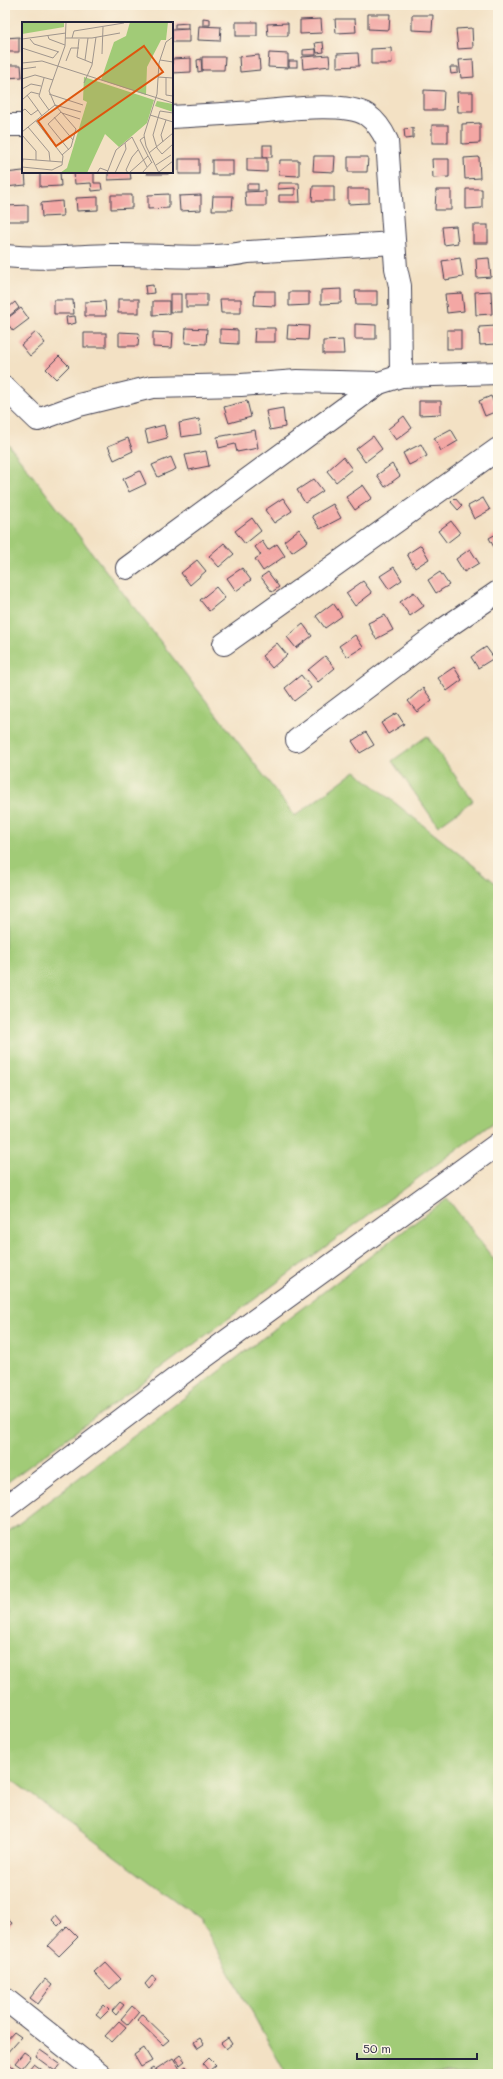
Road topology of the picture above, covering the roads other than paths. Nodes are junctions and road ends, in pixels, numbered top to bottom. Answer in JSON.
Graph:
{"nodes":[{"id":1,"x":173,"y":117,"type":"edge"},
{"id":2,"x":22,"y":125,"type":"edge"},
{"id":3,"x":5,"y":126,"type":"edge"},
{"id":4,"x":394,"y":243,"type":"junction"},
{"id":5,"x":5,"y":256,"type":"edge"},
{"id":6,"x":498,"y":373,"type":"edge"},
{"id":7,"x":401,"y":376,"type":"junction"},
{"id":8,"x":379,"y":383,"type":"junction"},
{"id":9,"x":5,"y":388,"type":"edge"},
{"id":10,"x":498,"y":449,"type":"edge"},
{"id":11,"x":127,"y":568,"type":"dead end"},
{"id":12,"x":498,"y":592,"type":"edge"},
{"id":13,"x":224,"y":644,"type":"dead end"},
{"id":14,"x":296,"y":740,"type":"dead end"},
{"id":15,"x":498,"y":1144,"type":"edge"},
{"id":16,"x":5,"y":1508,"type":"edge"},
{"id":17,"x":5,"y":2000,"type":"edge"},
{"id":18,"x":100,"y":2074,"type":"edge"}],
"edges":[{"from":1,"to":4,"type":"street"},
{"from":2,"to":3,"type":"street"},
{"from":4,"to":5,"type":"street"},
{"from":4,"to":7,"type":"street"},
{"from":6,"to":7,"type":"street"},
{"from":7,"to":8,"type":"street"},
{"from":8,"to":9,"type":"street"},
{"from":8,"to":11,"type":"street"},
{"from":10,"to":13,"type":"street"},
{"from":12,"to":14,"type":"street"},
{"from":15,"to":16,"type":"street"},
{"from":17,"to":18,"type":"street"}]}
